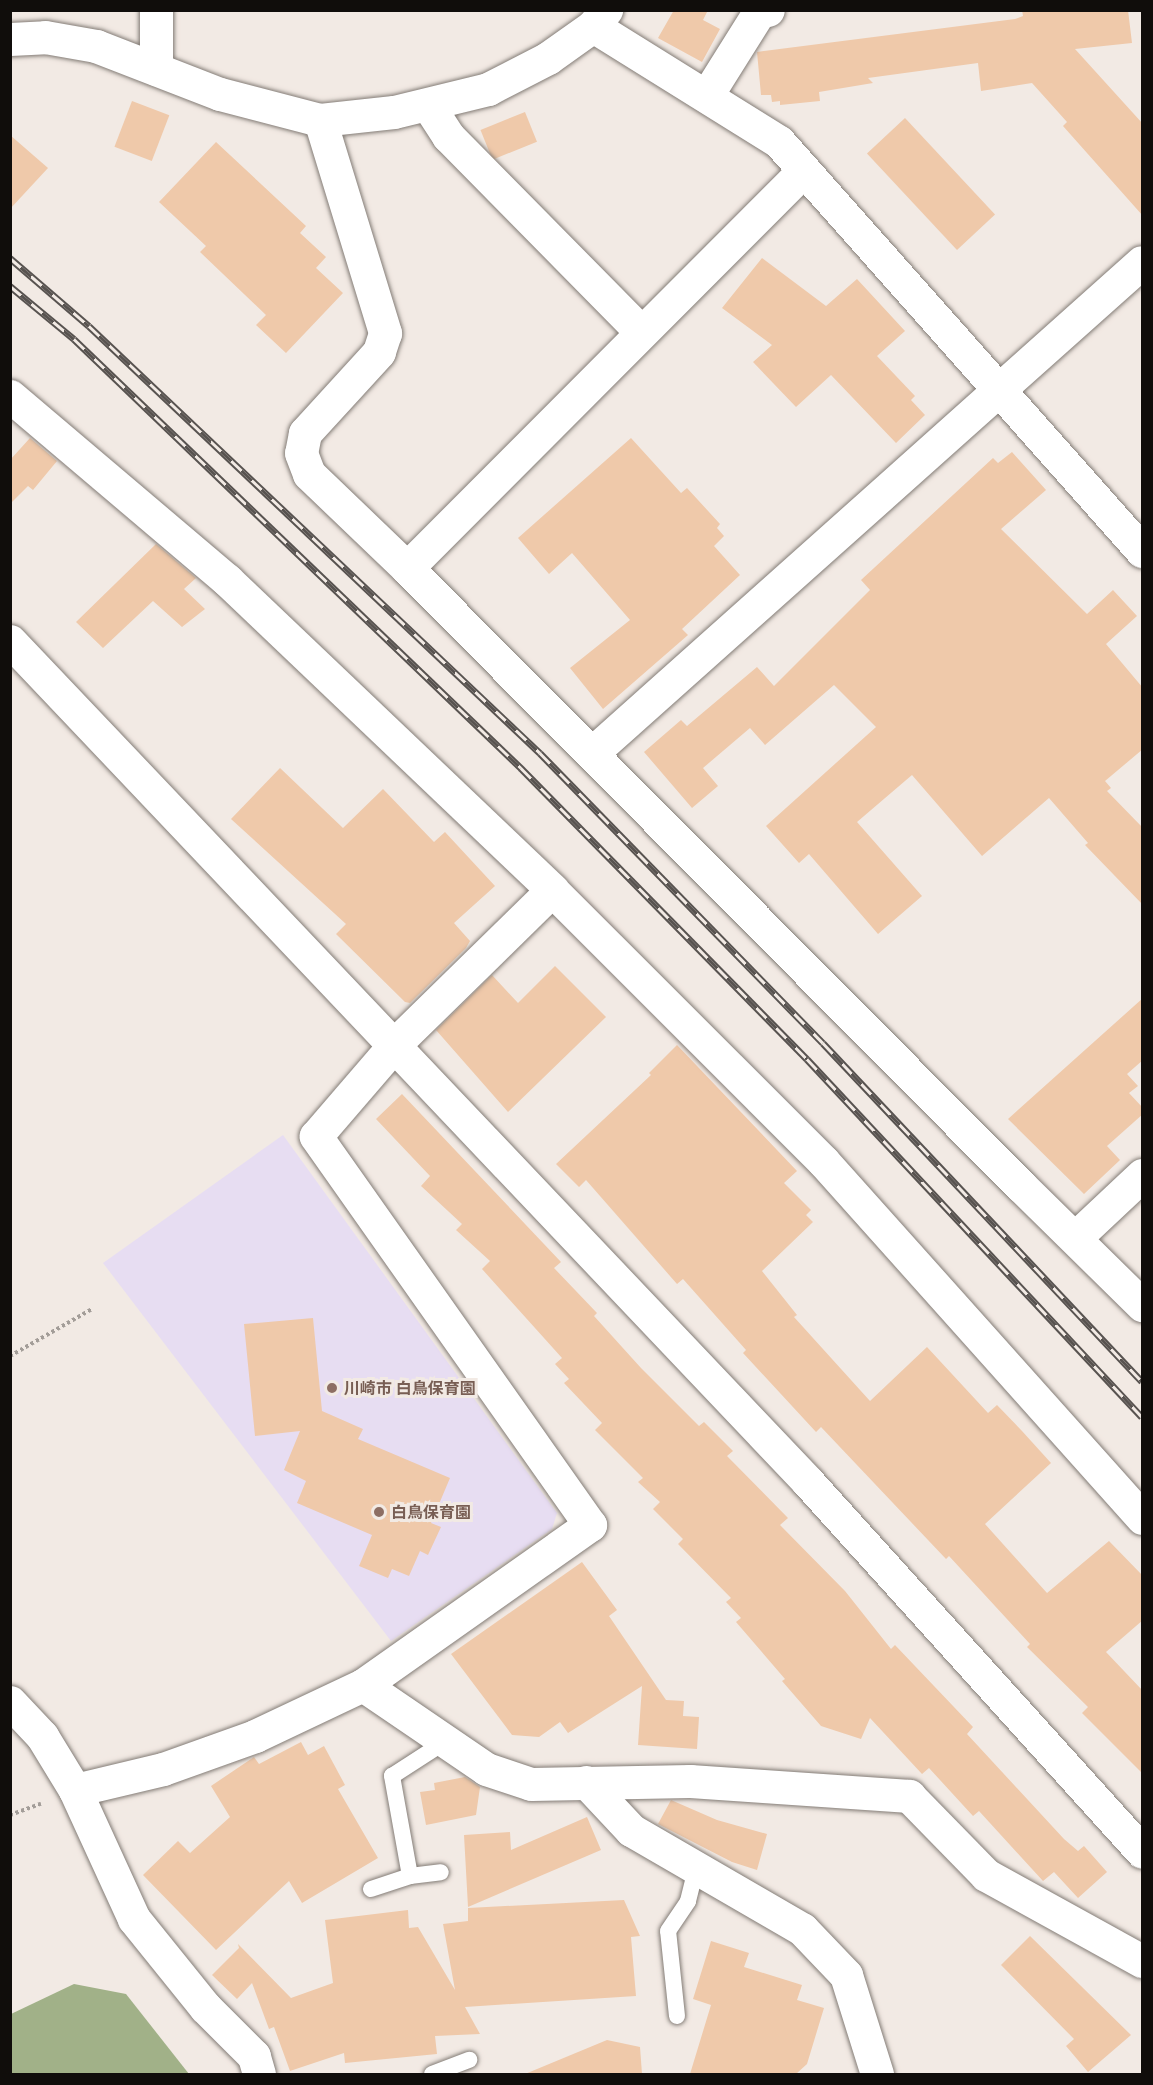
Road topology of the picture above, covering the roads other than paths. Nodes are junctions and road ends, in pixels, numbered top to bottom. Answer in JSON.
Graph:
{"nodes":[{"id":1,"x":156,"y":10,"type":"edge"},
{"id":2,"x":768,"y":10,"type":"edge"},
{"id":3,"x":600,"y":18,"type":"edge"},
{"id":4,"x":10,"y":39,"type":"edge"},
{"id":5,"x":156,"y":69,"type":"junction"},
{"id":6,"x":707,"y":95,"type":"junction"},
{"id":7,"x":428,"y":105,"type":"junction"},
{"id":8,"x":320,"y":120,"type":"junction"},
{"id":9,"x":804,"y":170,"type":"junction"},
{"id":10,"x":1143,"y":262,"type":"edge"},
{"id":11,"x":641,"y":332,"type":"junction"},
{"id":12,"x":1002,"y":388,"type":"junction"},
{"id":13,"x":10,"y":396,"type":"edge"},
{"id":14,"x":1143,"y":551,"type":"edge"},
{"id":15,"x":407,"y":568,"type":"junction"},
{"id":16,"x":10,"y":641,"type":"edge"},
{"id":17,"x":592,"y":753,"type":"junction"},
{"id":18,"x":552,"y":890,"type":"junction"},
{"id":19,"x":396,"y":1044,"type":"junction"},
{"id":20,"x":1143,"y":1174,"type":"edge"},
{"id":21,"x":1075,"y":1238,"type":"junction"},
{"id":22,"x":1143,"y":1305,"type":"edge"},
{"id":23,"x":1143,"y":1518,"type":"edge"},
{"id":24,"x":363,"y":1685,"type":"junction"},
{"id":25,"x":10,"y":1702,"type":"edge"},
{"id":26,"x":446,"y":1741,"type":"junction"},
{"id":27,"x":586,"y":1782,"type":"junction"},
{"id":28,"x":75,"y":1790,"type":"junction"},
{"id":29,"x":1143,"y":1852,"type":"edge"},
{"id":30,"x":696,"y":1868,"type":"junction"},
{"id":31,"x":441,"y":1872,"type":"dead end"},
{"id":32,"x":410,"y":1876,"type":"junction"},
{"id":33,"x":371,"y":1889,"type":"dead end"},
{"id":34,"x":1143,"y":1961,"type":"edge"},
{"id":35,"x":677,"y":2016,"type":"dead end"},
{"id":36,"x":470,"y":2060,"type":"dead end"},
{"id":37,"x":259,"y":2074,"type":"edge"},
{"id":38,"x":432,"y":2074,"type":"edge"},
{"id":39,"x":878,"y":2074,"type":"edge"}],
"edges":[{"from":1,"to":5,"type":"street"},
{"from":2,"to":6,"type":"street"},
{"from":3,"to":6,"type":"street"},
{"from":3,"to":7,"type":"street"},
{"from":4,"to":5,"type":"street"},
{"from":5,"to":8,"type":"street"},
{"from":6,"to":9,"type":"street"},
{"from":7,"to":8,"type":"street"},
{"from":7,"to":11,"type":"street"},
{"from":8,"to":15,"type":"street"},
{"from":9,"to":11,"type":"street"},
{"from":9,"to":12,"type":"street"},
{"from":10,"to":12,"type":"street"},
{"from":11,"to":15,"type":"street"},
{"from":12,"to":14,"type":"street"},
{"from":12,"to":17,"type":"street"},
{"from":13,"to":18,"type":"street"},
{"from":15,"to":17,"type":"street"},
{"from":16,"to":19,"type":"street"},
{"from":17,"to":21,"type":"street"},
{"from":18,"to":19,"type":"street"},
{"from":18,"to":23,"type":"street"},
{"from":19,"to":24,"type":"street"},
{"from":19,"to":29,"type":"street"},
{"from":20,"to":21,"type":"street"},
{"from":21,"to":22,"type":"street"},
{"from":24,"to":26,"type":"street"},
{"from":24,"to":28,"type":"street"},
{"from":25,"to":28,"type":"street"},
{"from":26,"to":27,"type":"street"},
{"from":26,"to":32,"type":"lane"},
{"from":27,"to":30,"type":"street"},
{"from":27,"to":34,"type":"street"},
{"from":28,"to":37,"type":"street"},
{"from":30,"to":35,"type":"lane"},
{"from":30,"to":39,"type":"street"},
{"from":31,"to":32,"type":"lane"},
{"from":32,"to":33,"type":"lane"},
{"from":36,"to":38,"type":"lane"}]}
